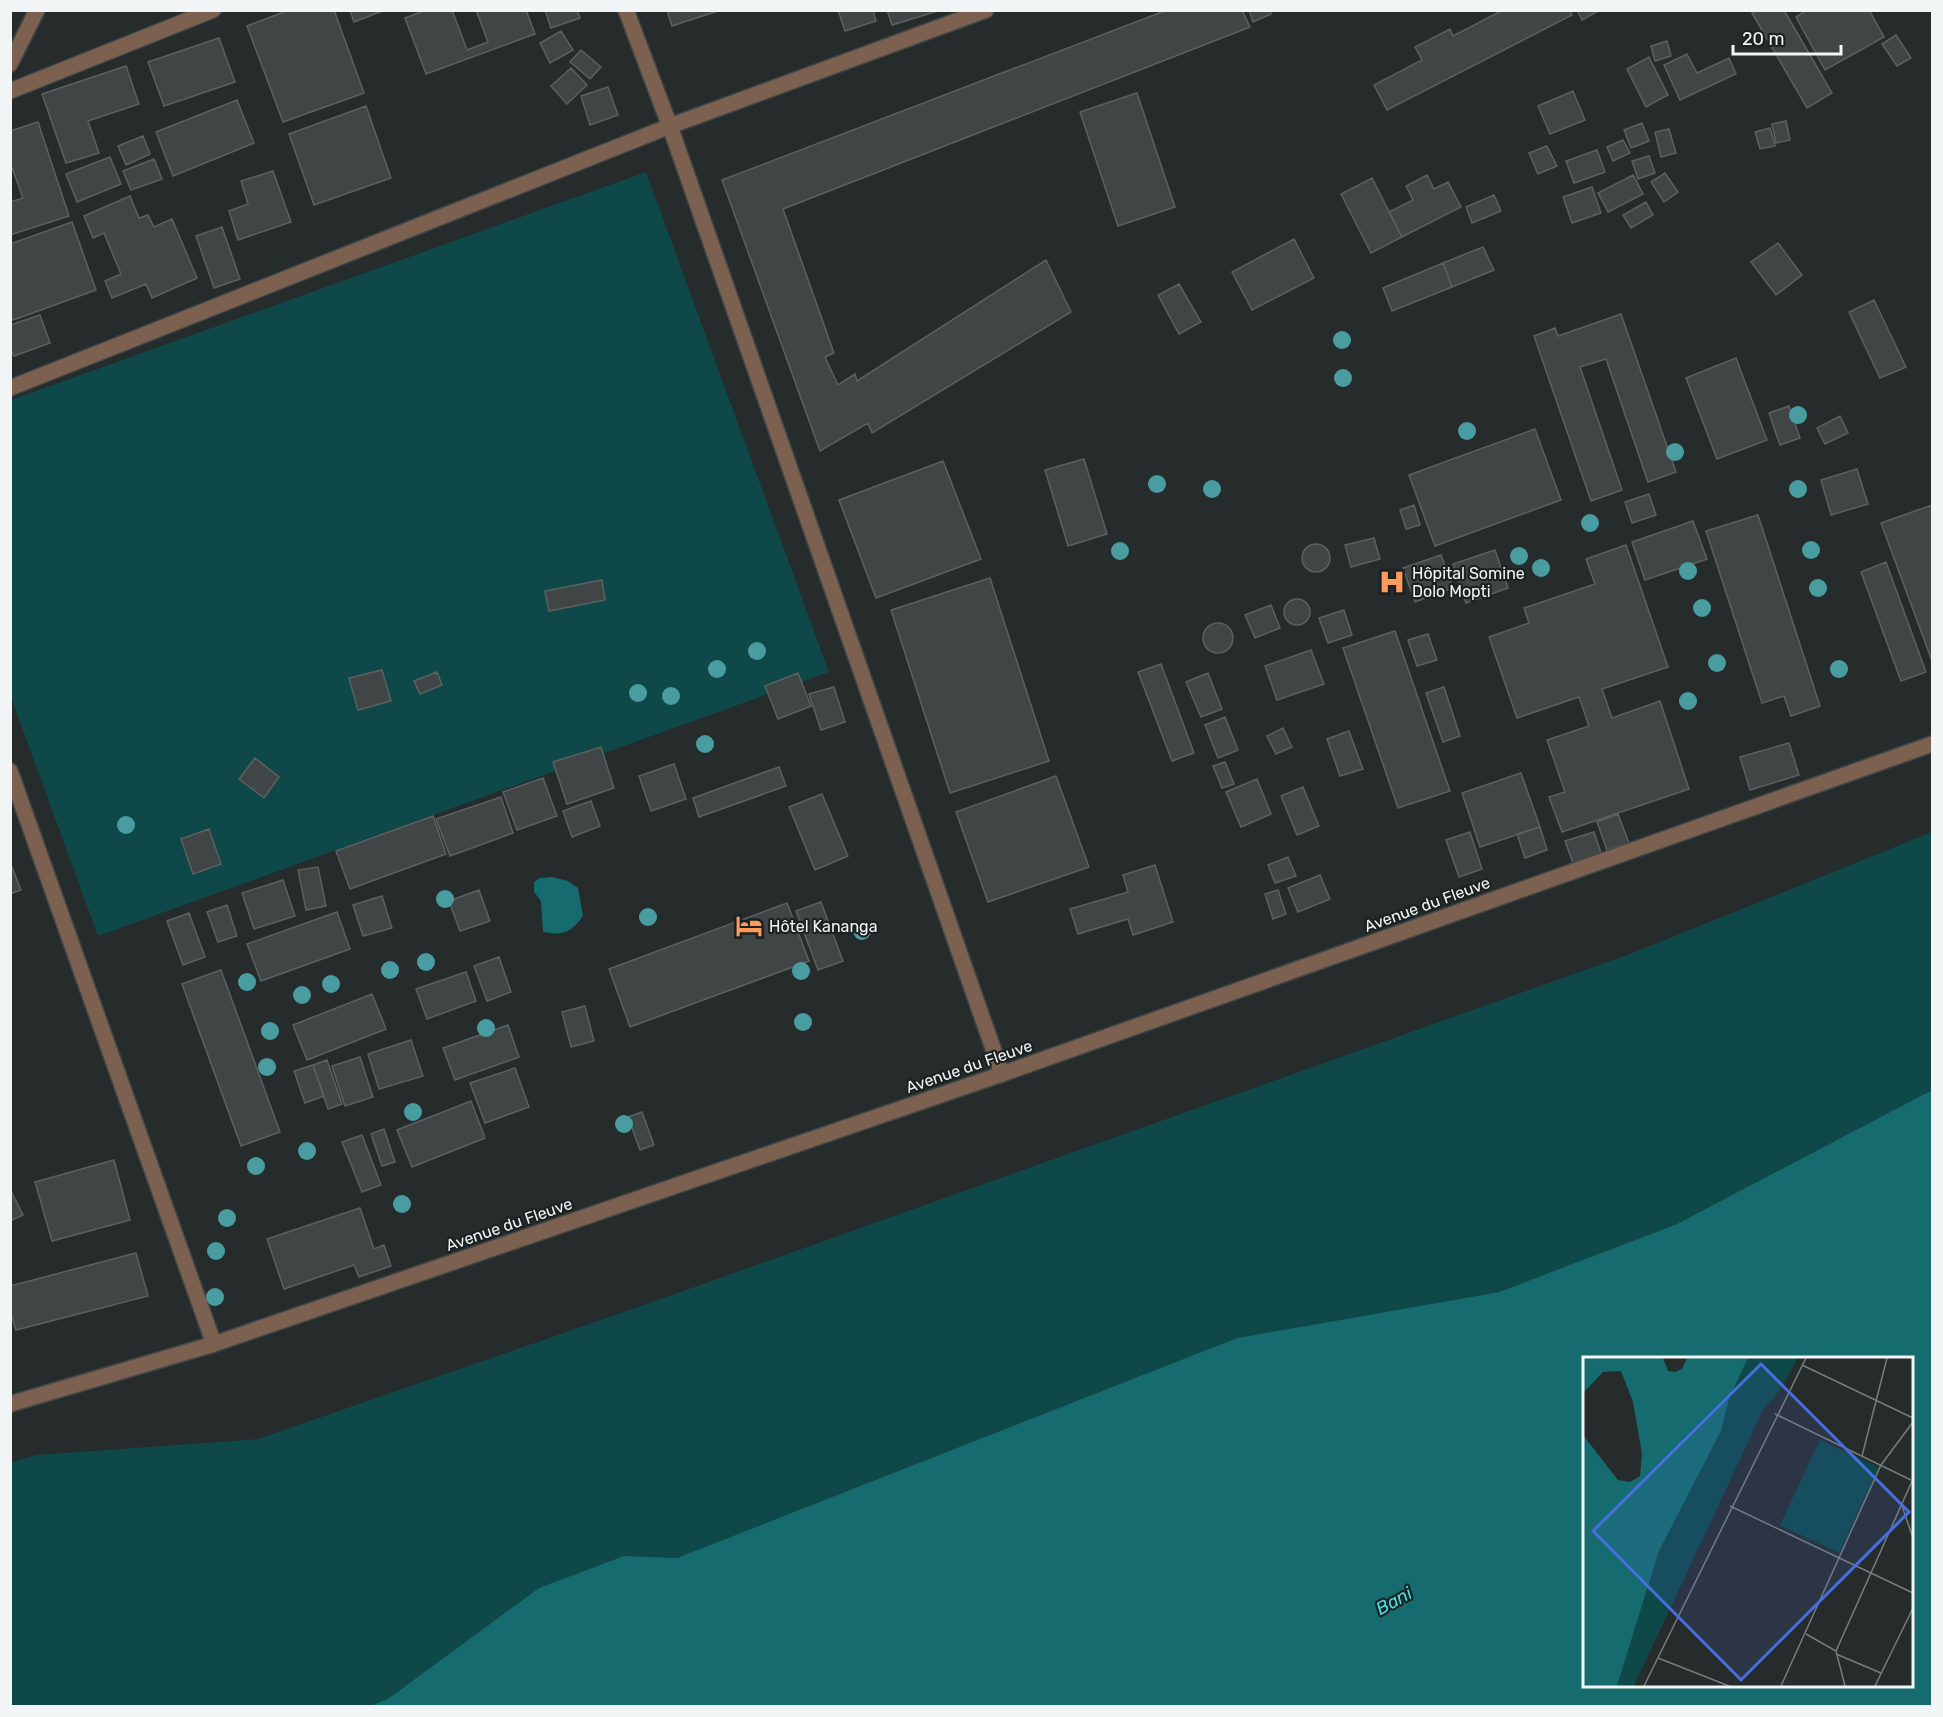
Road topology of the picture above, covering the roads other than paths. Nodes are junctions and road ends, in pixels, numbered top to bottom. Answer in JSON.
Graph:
{"nodes":[{"id":1,"x":37,"y":10,"type":"edge"},
{"id":2,"x":213,"y":10,"type":"edge"},
{"id":3,"x":626,"y":10,"type":"edge"},
{"id":4,"x":986,"y":10,"type":"edge"},
{"id":5,"x":10,"y":63,"type":"edge"},
{"id":6,"x":10,"y":91,"type":"edge"},
{"id":7,"x":670,"y":126,"type":"junction"},
{"id":8,"x":10,"y":388,"type":"edge"},
{"id":9,"x":1932,"y":744,"type":"edge"},
{"id":10,"x":10,"y":771,"type":"edge"},
{"id":11,"x":1002,"y":1074,"type":"junction"},
{"id":12,"x":214,"y":1344,"type":"junction"},
{"id":13,"x":10,"y":1404,"type":"edge"}],
"edges":[{"from":1,"to":5,"type":"street"},
{"from":2,"to":6,"type":"street"},
{"from":3,"to":7,"type":"street"},
{"from":4,"to":7,"type":"street"},
{"from":7,"to":8,"type":"street"},
{"from":7,"to":11,"type":"street"},
{"from":9,"to":11,"type":"street","name":"Avenue du Fleuve"},
{"from":10,"to":12,"type":"street"},
{"from":11,"to":12,"type":"street","name":"Avenue du Fleuve"},
{"from":12,"to":13,"type":"street","name":"Avenue du Fleuve"}]}
